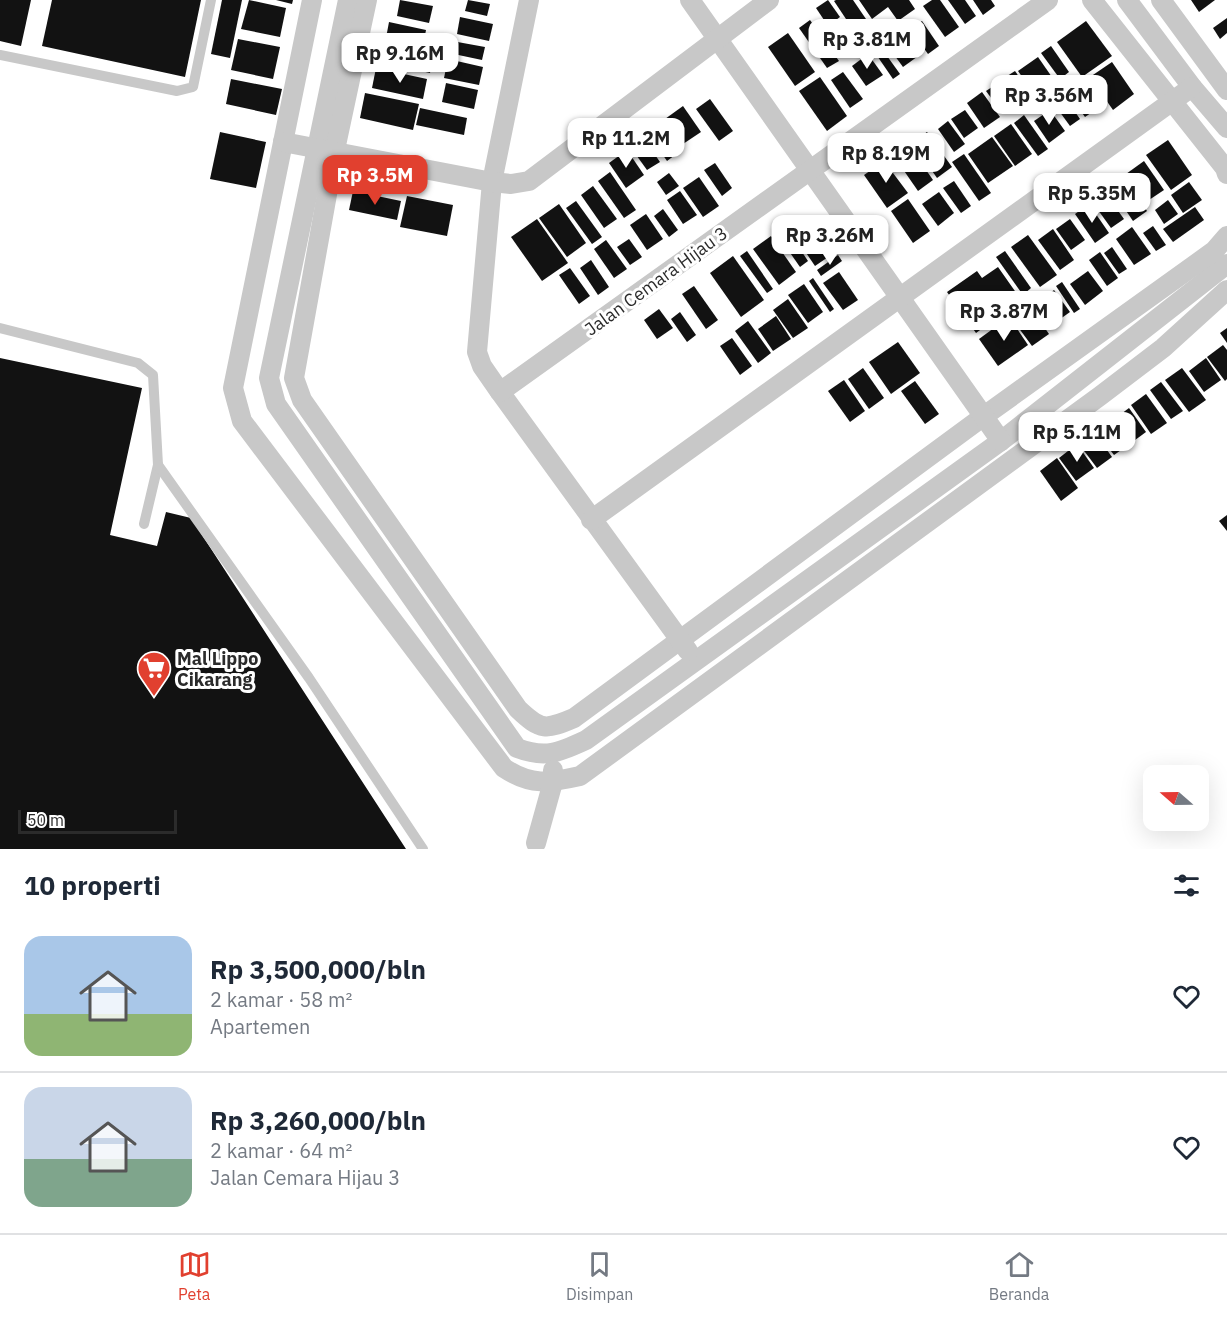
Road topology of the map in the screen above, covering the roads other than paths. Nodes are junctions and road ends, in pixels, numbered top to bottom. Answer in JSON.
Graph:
{"nodes":[{"id":1,"x":211,"y":0,"type":"edge"},
{"id":2,"x":312,"y":0,"type":"edge"},
{"id":3,"x":348,"y":0,"type":"edge"},
{"id":4,"x":368,"y":0,"type":"edge"},
{"id":5,"x":529,"y":0,"type":"edge"},
{"id":6,"x":690,"y":0,"type":"edge"},
{"id":7,"x":769,"y":0,"type":"edge"},
{"id":8,"x":1048,"y":0,"type":"edge"},
{"id":9,"x":1092,"y":0,"type":"edge"},
{"id":10,"x":1127,"y":0,"type":"edge"},
{"id":11,"x":1165,"y":6,"type":"edge"},
{"id":12,"x":1146,"y":27,"type":"junction"},
{"id":13,"x":717,"y":38,"type":"junction"},
{"id":14,"x":0,"y":55,"type":"edge"},
{"id":15,"x":1192,"y":87,"type":"junction"},
{"id":16,"x":1227,"y":90,"type":"edge"},
{"id":17,"x":1170,"y":101,"type":"junction"},
{"id":18,"x":1227,"y":128,"type":"edge"},
{"id":19,"x":283,"y":142,"type":"junction"},
{"id":20,"x":326,"y":148,"type":"junction"},
{"id":21,"x":811,"y":170,"type":"junction"},
{"id":22,"x":1227,"y":174,"type":"edge"},
{"id":23,"x":492,"y":182,"type":"junction"},
{"id":24,"x":1227,"y":236,"type":"edge"},
{"id":25,"x":1227,"y":264,"type":"edge"},
{"id":26,"x":1227,"y":290,"type":"edge"},
{"id":27,"x":900,"y":294,"type":"junction"},
{"id":28,"x":1150,"y":327,"type":"junction"},
{"id":29,"x":0,"y":328,"type":"edge"},
{"id":30,"x":1163,"y":348,"type":"junction"},
{"id":31,"x":500,"y":392,"type":"junction"},
{"id":32,"x":984,"y":416,"type":"junction"},
{"id":33,"x":1001,"y":441,"type":"junction"},
{"id":34,"x":158,"y":465,"type":"junction"},
{"id":35,"x":591,"y":520,"type":"junction"},
{"id":36,"x":144,"y":524,"type":"dead end"},
{"id":37,"x":866,"y":536,"type":"junction"},
{"id":38,"x":878,"y":557,"type":"junction"},
{"id":39,"x":681,"y":642,"type":"junction"},
{"id":40,"x":694,"y":661,"type":"junction"},
{"id":41,"x":550,"y":728,"type":"junction"},
{"id":42,"x":554,"y":754,"type":"junction"},
{"id":43,"x":553,"y":783,"type":"junction"},
{"id":44,"x":536,"y":843,"type":"dead end"},
{"id":45,"x":423,"y":849,"type":"edge"}],
"edges":[{"from":1,"to":14,"type":"lane"},
{"from":2,"to":19,"type":"street"},
{"from":3,"to":20,"type":"street"},
{"from":4,"to":20,"type":"street"},
{"from":5,"to":23,"type":"street"},
{"from":6,"to":13,"type":"street"},
{"from":7,"to":13,"type":"street"},
{"from":8,"to":21,"type":"street","name":"Jalan Cemara Hijau 3"},
{"from":9,"to":17,"type":"street"},
{"from":10,"to":12,"type":"street"},
{"from":11,"to":12,"type":"street"},
{"from":11,"to":16,"type":"street"},
{"from":12,"to":15,"type":"street"},
{"from":13,"to":21,"type":"street"},
{"from":13,"to":23,"type":"street"},
{"from":15,"to":17,"type":"street"},
{"from":15,"to":18,"type":"street"},
{"from":17,"to":22,"type":"street"},
{"from":17,"to":27,"type":"street"},
{"from":19,"to":20,"type":"street"},
{"from":19,"to":43,"type":"street"},
{"from":20,"to":23,"type":"street"},
{"from":20,"to":41,"type":"street"},
{"from":20,"to":42,"type":"street"},
{"from":21,"to":27,"type":"street"},
{"from":21,"to":31,"type":"street","name":"Jalan Cemara Hijau 3"},
{"from":23,"to":31,"type":"street"},
{"from":24,"to":32,"type":"street"},
{"from":25,"to":28,"type":"street"},
{"from":26,"to":30,"type":"street"},
{"from":27,"to":32,"type":"street"},
{"from":27,"to":35,"type":"street"},
{"from":28,"to":30,"type":"street"},
{"from":28,"to":33,"type":"street"},
{"from":29,"to":34,"type":"lane"},
{"from":30,"to":38,"type":"street"},
{"from":31,"to":35,"type":"street"},
{"from":32,"to":33,"type":"street"},
{"from":32,"to":39,"type":"street"},
{"from":33,"to":37,"type":"street"},
{"from":34,"to":36,"type":"lane"},
{"from":34,"to":45,"type":"lane"},
{"from":35,"to":39,"type":"street"},
{"from":37,"to":38,"type":"street"},
{"from":37,"to":40,"type":"street"},
{"from":38,"to":43,"type":"street"},
{"from":39,"to":40,"type":"street"},
{"from":39,"to":41,"type":"street"},
{"from":40,"to":42,"type":"street"},
{"from":41,"to":42,"type":"street"},
{"from":42,"to":43,"type":"street"},
{"from":43,"to":44,"type":"street"}]}
